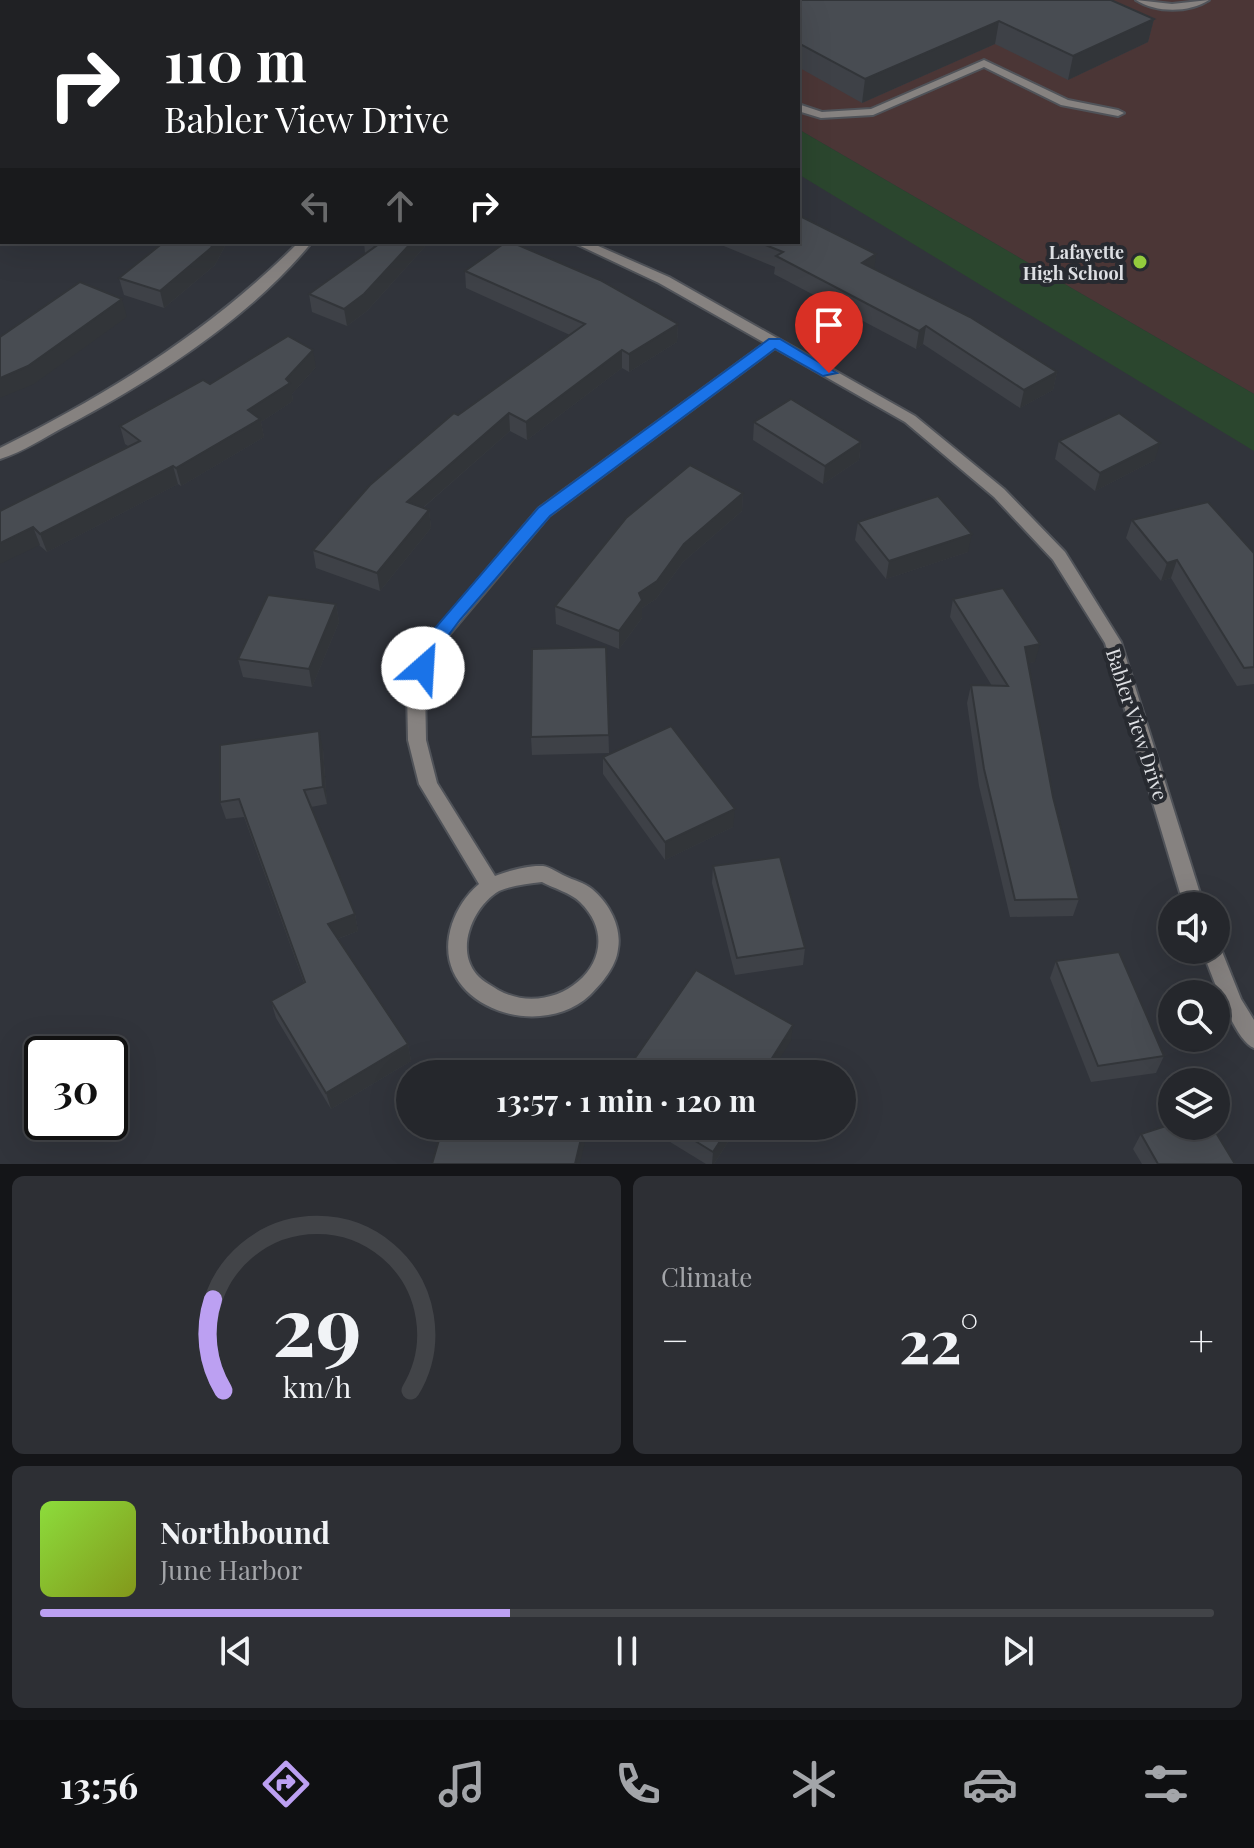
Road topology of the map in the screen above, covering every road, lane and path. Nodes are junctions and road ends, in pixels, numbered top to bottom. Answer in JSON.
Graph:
{"nodes":[{"id":1,"x":1141,"y":0,"type":"edge"},
{"id":2,"x":1204,"y":0,"type":"edge"},
{"id":3,"x":800,"y":108,"type":"edge"},
{"id":4,"x":1118,"y":113,"type":"dead end"},
{"id":5,"x":304,"y":244,"type":"edge"},
{"id":6,"x":583,"y":244,"type":"edge"},
{"id":7,"x":775,"y":342,"type":"junction"},
{"id":8,"x":0,"y":454,"type":"edge"},
{"id":9,"x":491,"y":887,"type":"junction"},
{"id":10,"x":1190,"y":892,"type":"edge"},
{"id":11,"x":1218,"y":964,"type":"edge"},
{"id":12,"x":1254,"y":1039,"type":"edge"}],
"edges":[{"from":1,"to":2,"type":"street"},
{"from":3,"to":4,"type":"street"},
{"from":5,"to":8,"type":"street"},
{"from":6,"to":7,"type":"street","name":"Babler View Drive"},
{"from":7,"to":9,"type":"street"},
{"from":7,"to":10,"type":"street","name":"Babler View Drive"},
{"from":9,"to":9,"type":"street"},
{"from":11,"to":12,"type":"street"}]}
